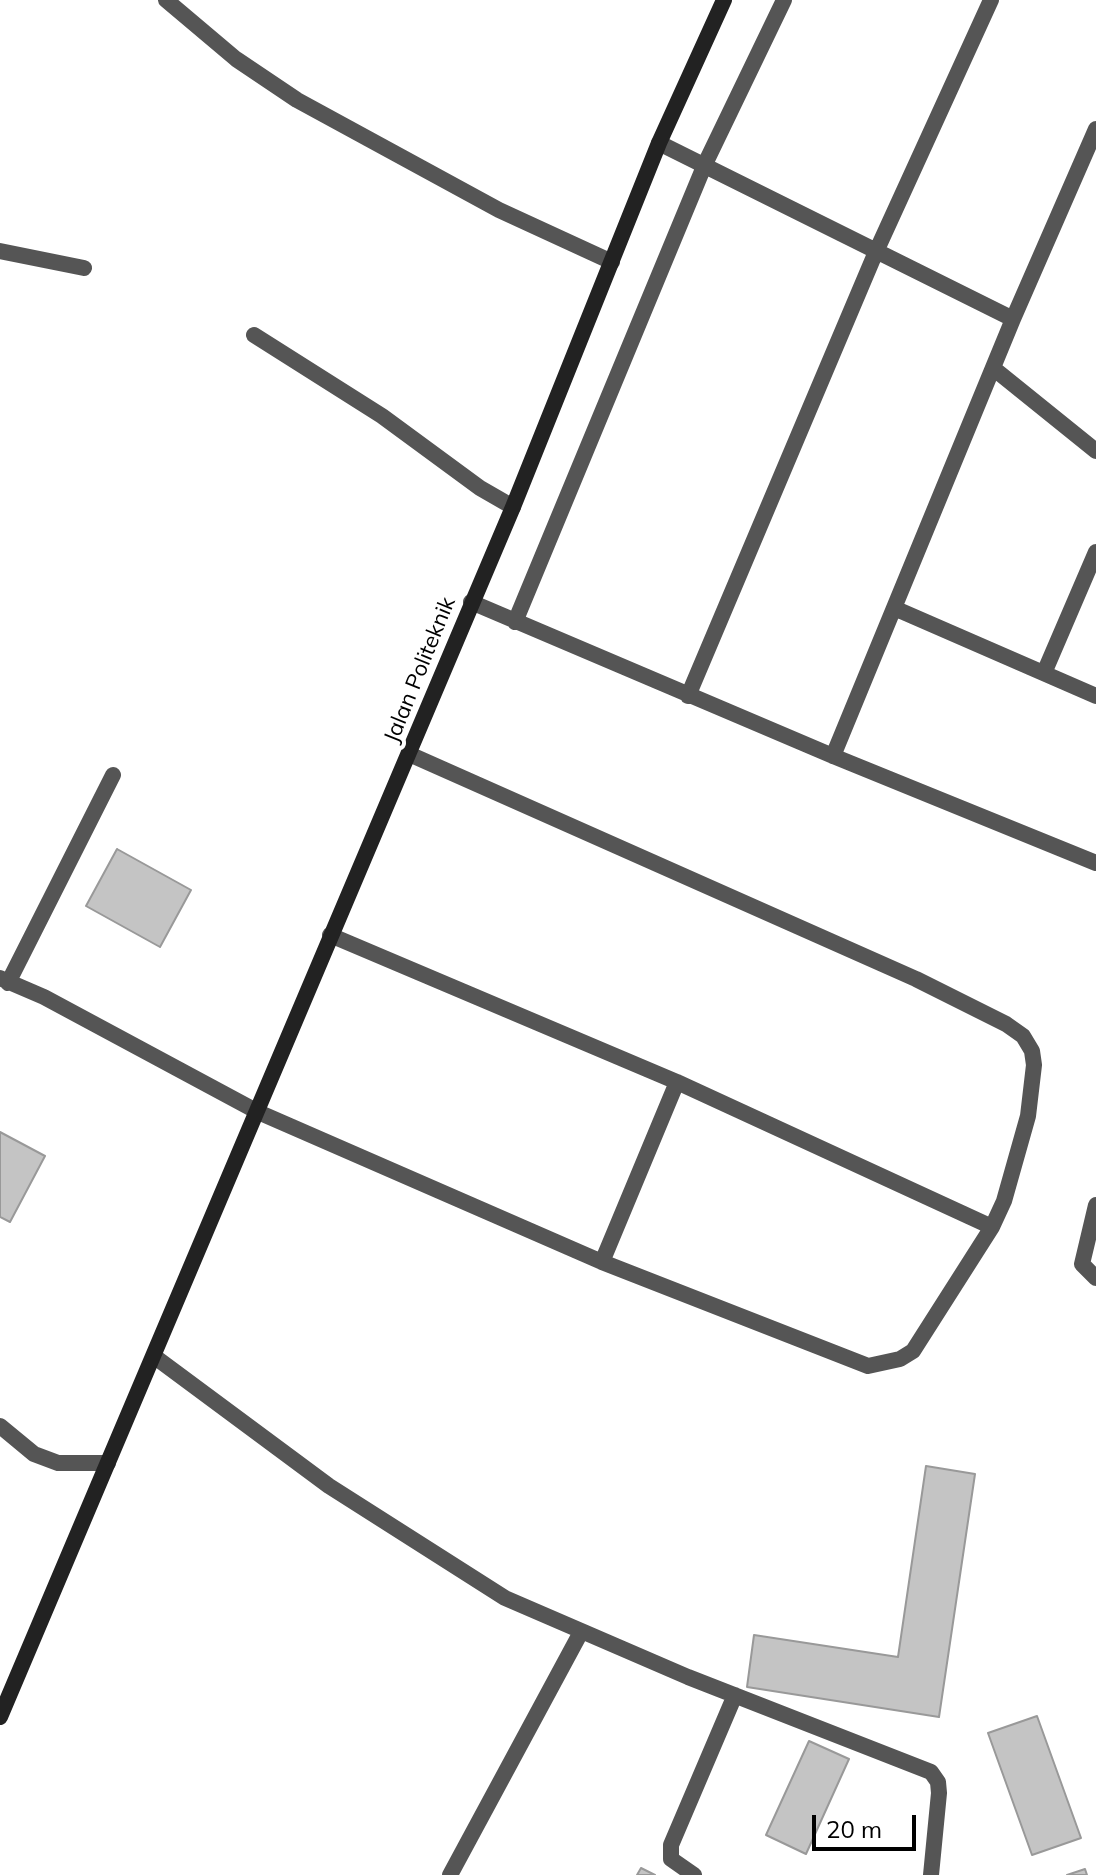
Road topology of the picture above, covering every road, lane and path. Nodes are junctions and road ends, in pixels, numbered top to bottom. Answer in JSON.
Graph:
{"nodes":[{"id":1,"x":166,"y":0,"type":"edge"},
{"id":2,"x":724,"y":0,"type":"edge"},
{"id":3,"x":784,"y":0,"type":"edge"},
{"id":4,"x":991,"y":0,"type":"edge"},
{"id":5,"x":1096,"y":129,"type":"edge"},
{"id":6,"x":659,"y":143,"type":"junction"},
{"id":7,"x":705,"y":164,"type":"junction"},
{"id":8,"x":0,"y":251,"type":"edge"},
{"id":9,"x":875,"y":254,"type":"junction"},
{"id":10,"x":612,"y":262,"type":"junction"},
{"id":11,"x":84,"y":268,"type":"dead end"},
{"id":12,"x":1013,"y":319,"type":"junction"},
{"id":13,"x":254,"y":335,"type":"dead end"},
{"id":14,"x":993,"y":368,"type":"junction"},
{"id":15,"x":1096,"y":451,"type":"edge"},
{"id":16,"x":513,"y":507,"type":"junction"},
{"id":17,"x":1096,"y":552,"type":"edge"},
{"id":18,"x":471,"y":602,"type":"junction"},
{"id":19,"x":894,"y":608,"type":"junction"},
{"id":20,"x":515,"y":622,"type":"junction"},
{"id":21,"x":1044,"y":673,"type":"junction"},
{"id":22,"x":688,"y":696,"type":"junction"},
{"id":23,"x":1096,"y":696,"type":"edge"},
{"id":24,"x":409,"y":754,"type":"junction"},
{"id":25,"x":833,"y":756,"type":"junction"},
{"id":26,"x":113,"y":775,"type":"dead end"},
{"id":27,"x":1092,"y":856,"type":"edge"},
{"id":28,"x":330,"y":935,"type":"junction"},
{"id":29,"x":4,"y":980,"type":"edge"},
{"id":30,"x":677,"y":1082,"type":"junction"},
{"id":31,"x":258,"y":1112,"type":"junction"},
{"id":32,"x":1096,"y":1205,"type":"edge"},
{"id":33,"x":992,"y":1227,"type":"junction"},
{"id":34,"x":602,"y":1262,"type":"junction"},
{"id":35,"x":1096,"y":1278,"type":"edge"},
{"id":36,"x":155,"y":1357,"type":"junction"},
{"id":37,"x":0,"y":1426,"type":"edge"},
{"id":38,"x":108,"y":1463,"type":"junction"},
{"id":39,"x":581,"y":1632,"type":"junction"},
{"id":40,"x":735,"y":1695,"type":"junction"},
{"id":41,"x":0,"y":1717,"type":"edge"},
{"id":42,"x":450,"y":1875,"type":"edge"},
{"id":43,"x":694,"y":1875,"type":"edge"},
{"id":44,"x":931,"y":1875,"type":"edge"}],
"edges":[{"from":1,"to":10,"type":"street"},
{"from":2,"to":6,"type":"street","name":"Jalan Politeknik"},
{"from":3,"to":7,"type":"street"},
{"from":4,"to":9,"type":"street"},
{"from":5,"to":12,"type":"street"},
{"from":6,"to":7,"type":"street"},
{"from":6,"to":10,"type":"street","name":"Jalan Politeknik"},
{"from":7,"to":9,"type":"street"},
{"from":7,"to":20,"type":"street"},
{"from":8,"to":11,"type":"street"},
{"from":9,"to":12,"type":"street"},
{"from":9,"to":22,"type":"street"},
{"from":10,"to":16,"type":"street","name":"Jalan Politeknik"},
{"from":12,"to":14,"type":"street"},
{"from":13,"to":16,"type":"street"},
{"from":14,"to":15,"type":"street"},
{"from":14,"to":19,"type":"street"},
{"from":16,"to":18,"type":"street","name":"Jalan Politeknik"},
{"from":17,"to":21,"type":"street"},
{"from":18,"to":20,"type":"street"},
{"from":18,"to":24,"type":"street","name":"Jalan Politeknik"},
{"from":19,"to":21,"type":"street"},
{"from":19,"to":25,"type":"street"},
{"from":20,"to":22,"type":"street"},
{"from":21,"to":23,"type":"street"},
{"from":22,"to":25,"type":"street"},
{"from":24,"to":28,"type":"street","name":"Jalan Politeknik"},
{"from":24,"to":33,"type":"street"},
{"from":25,"to":27,"type":"street"},
{"from":26,"to":29,"type":"street"},
{"from":28,"to":30,"type":"street"},
{"from":28,"to":31,"type":"street","name":"Jalan Politeknik"},
{"from":29,"to":31,"type":"street"},
{"from":30,"to":33,"type":"street"},
{"from":30,"to":34,"type":"street"},
{"from":31,"to":34,"type":"street"},
{"from":31,"to":36,"type":"street","name":"Jalan Politeknik"},
{"from":32,"to":35,"type":"street"},
{"from":33,"to":34,"type":"street"},
{"from":36,"to":38,"type":"street","name":"Jalan Politeknik"},
{"from":36,"to":39,"type":"street"},
{"from":37,"to":38,"type":"street"},
{"from":38,"to":41,"type":"street","name":"Jalan Politeknik"},
{"from":39,"to":40,"type":"street"},
{"from":39,"to":42,"type":"street"},
{"from":40,"to":43,"type":"street"},
{"from":40,"to":44,"type":"street"}]}
